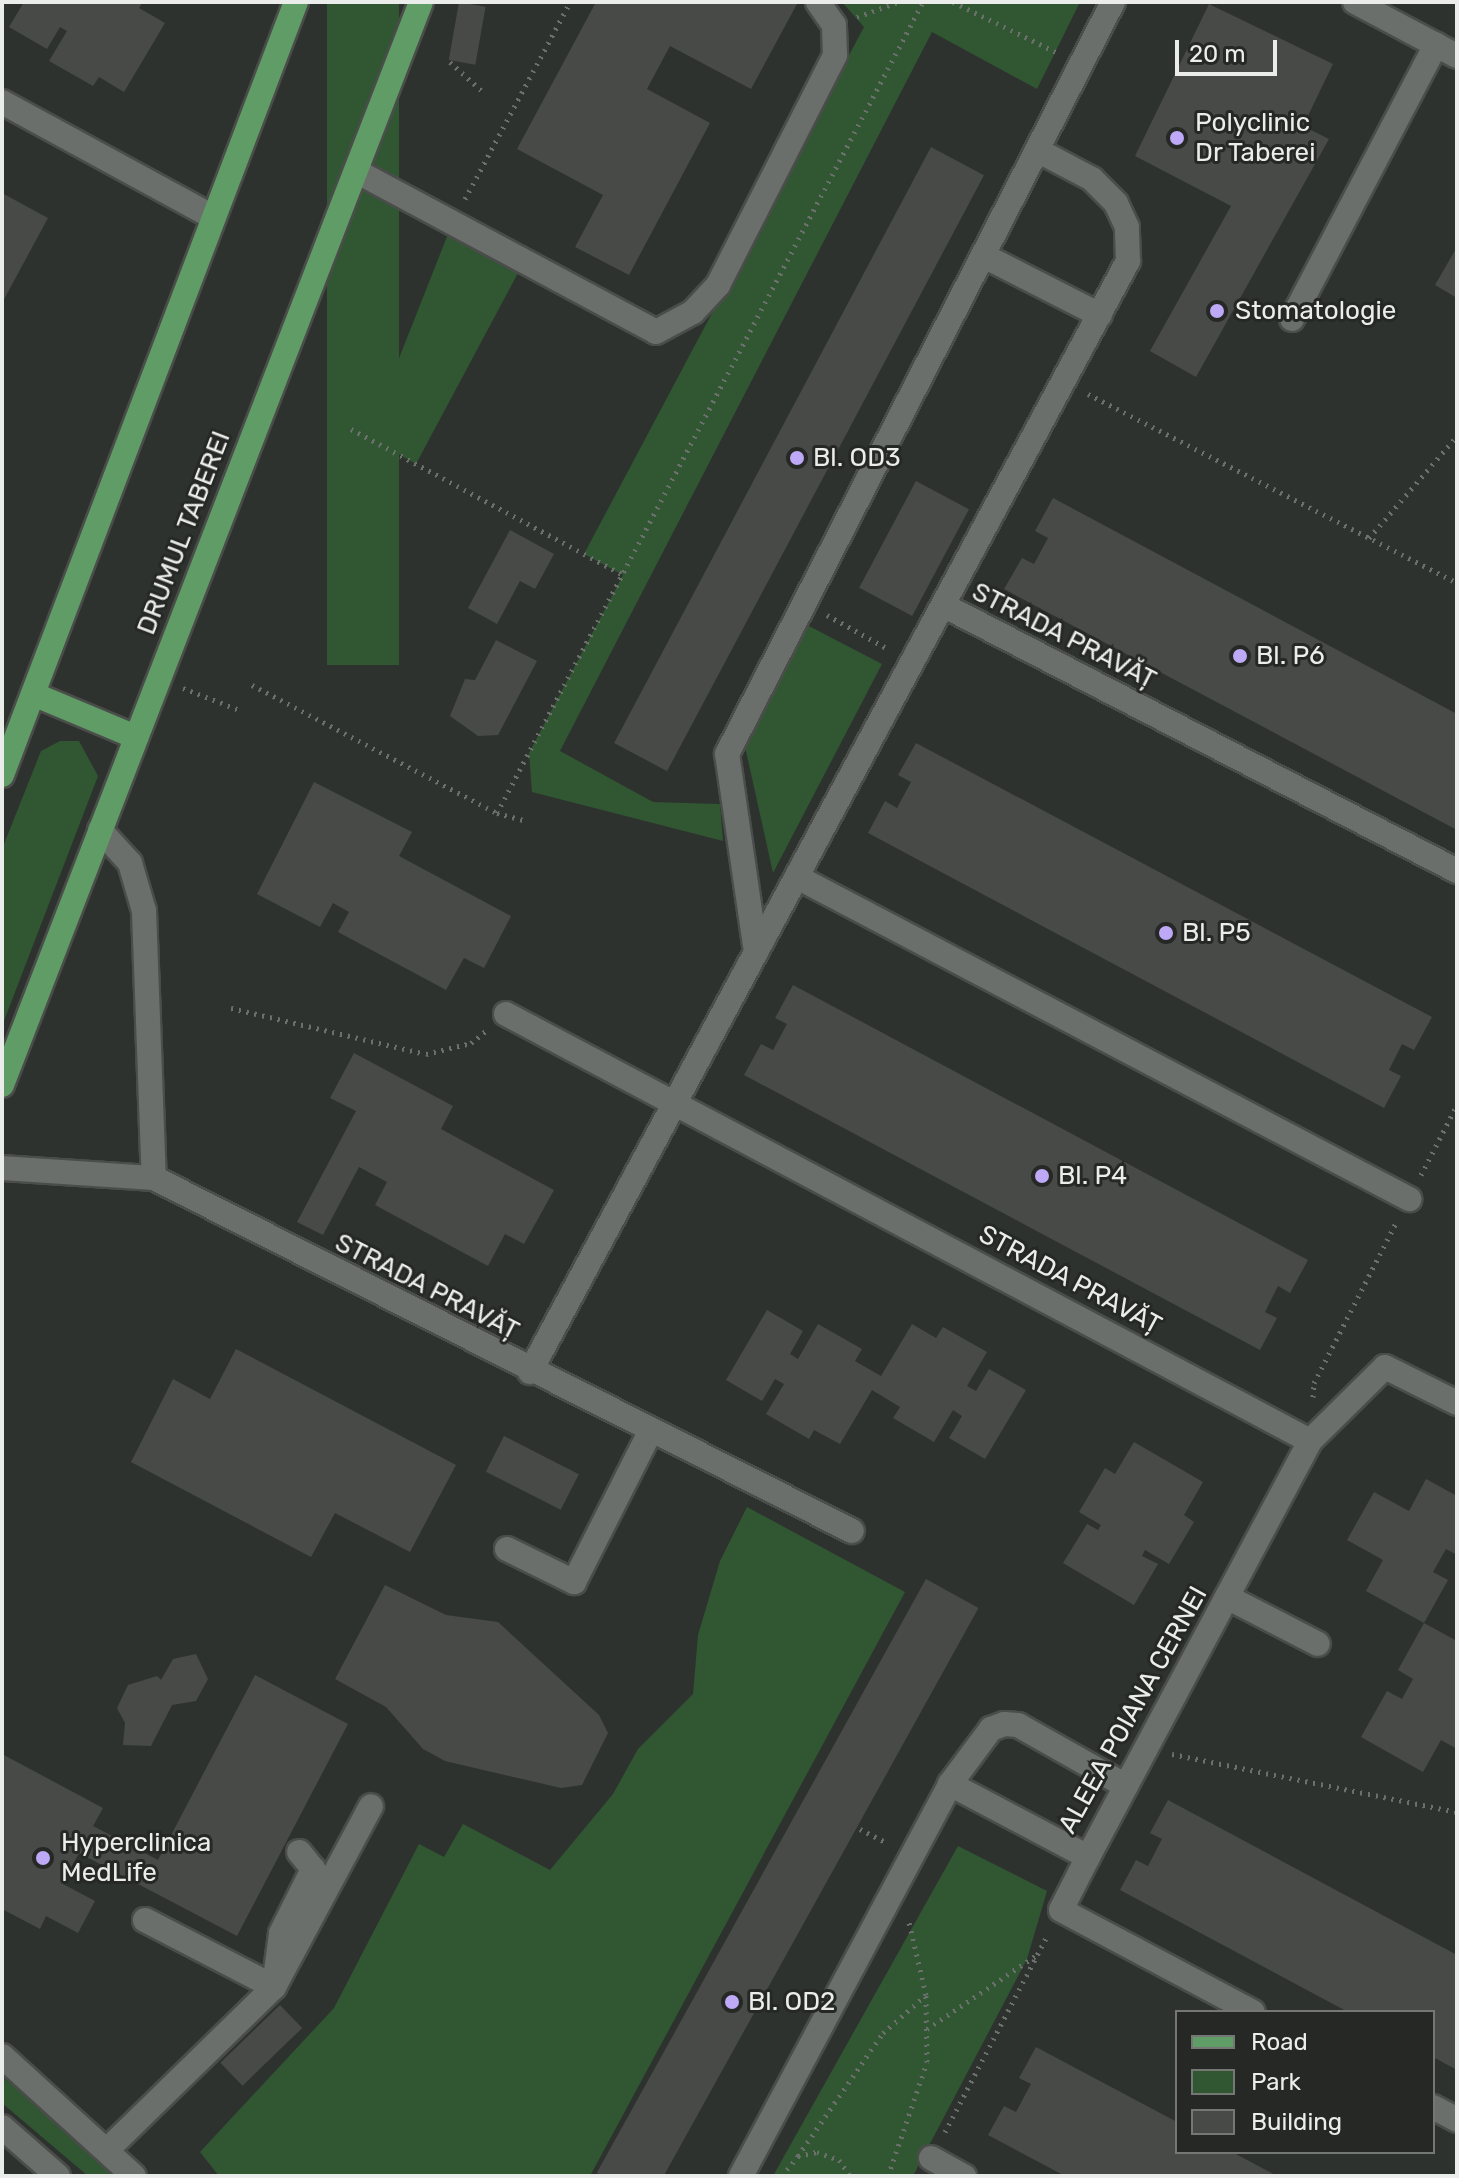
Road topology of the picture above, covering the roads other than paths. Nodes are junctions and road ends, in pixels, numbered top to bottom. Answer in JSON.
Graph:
{"nodes":[{"id":1,"x":296,"y":2,"type":"edge"},
{"id":2,"x":421,"y":2,"type":"edge"},
{"id":3,"x":818,"y":2,"type":"edge"},
{"id":4,"x":1113,"y":2,"type":"edge"},
{"id":5,"x":1355,"y":2,"type":"edge"},
{"id":6,"x":1447,"y":51,"type":"edge"},
{"id":7,"x":2,"y":102,"type":"edge"},
{"id":8,"x":1037,"y":150,"type":"junction"},
{"id":9,"x":356,"y":171,"type":"junction"},
{"id":10,"x":213,"y":217,"type":"junction"},
{"id":11,"x":984,"y":256,"type":"junction"},
{"id":12,"x":1100,"y":315,"type":"junction"},
{"id":13,"x":1292,"y":319,"type":"dead end"},
{"id":14,"x":943,"y":605,"type":"junction"},
{"id":15,"x":33,"y":694,"type":"junction"},
{"id":16,"x":136,"y":737,"type":"junction"},
{"id":17,"x":2,"y":775,"type":"edge"},
{"id":18,"x":100,"y":830,"type":"junction"},
{"id":19,"x":1457,"y":871,"type":"edge"},
{"id":20,"x":797,"y":877,"type":"junction"},
{"id":21,"x":756,"y":952,"type":"junction"},
{"id":22,"x":506,"y":1014,"type":"road end"},
{"id":23,"x":2,"y":1085,"type":"edge"},
{"id":24,"x":674,"y":1103,"type":"junction"},
{"id":25,"x":2,"y":1168,"type":"edge"},
{"id":26,"x":154,"y":1178,"type":"junction"},
{"id":27,"x":1409,"y":1199,"type":"road end"},
{"id":28,"x":530,"y":1372,"type":"junction"},
{"id":29,"x":1457,"y":1403,"type":"edge"},
{"id":30,"x":649,"y":1434,"type":"junction"},
{"id":31,"x":1310,"y":1441,"type":"junction"},
{"id":32,"x":852,"y":1531,"type":"dead end"},
{"id":33,"x":507,"y":1549,"type":"dead end"},
{"id":34,"x":1227,"y":1597,"type":"junction"},
{"id":35,"x":1318,"y":1644,"type":"dead end"},
{"id":36,"x":950,"y":1784,"type":"junction"},
{"id":37,"x":1126,"y":1786,"type":"junction"},
{"id":38,"x":371,"y":1806,"type":"dead end"},
{"id":39,"x":299,"y":1852,"type":"dead end"},
{"id":40,"x":1088,"y":1857,"type":"junction"},
{"id":41,"x":145,"y":1920,"type":"dead end"},
{"id":42,"x":274,"y":1987,"type":"junction"},
{"id":43,"x":1249,"y":2010,"type":"edge"},
{"id":44,"x":2,"y":2056,"type":"edge"},
{"id":45,"x":1435,"y":2108,"type":"edge"},
{"id":46,"x":1457,"y":2120,"type":"edge"},
{"id":47,"x":2,"y":2127,"type":"edge"},
{"id":48,"x":108,"y":2149,"type":"junction"},
{"id":49,"x":931,"y":2158,"type":"road end"},
{"id":50,"x":58,"y":2176,"type":"edge"},
{"id":51,"x":134,"y":2176,"type":"edge"},
{"id":52,"x":741,"y":2176,"type":"edge"},
{"id":53,"x":964,"y":2176,"type":"edge"}],
"edges":[{"from":1,"to":10,"type":"main road"},
{"from":2,"to":9,"type":"main road","name":"DRUMUL TABEREI"},
{"from":3,"to":9,"type":"street"},
{"from":4,"to":8,"type":"street"},
{"from":5,"to":6,"type":"street"},
{"from":6,"to":13,"type":"street"},
{"from":7,"to":10,"type":"street"},
{"from":8,"to":11,"type":"street"},
{"from":8,"to":12,"type":"street","name":"STRADA PRAVĂȚ"},
{"from":9,"to":16,"type":"main road","name":"DRUMUL TABEREI"},
{"from":10,"to":15,"type":"main road"},
{"from":11,"to":12,"type":"street"},
{"from":11,"to":21,"type":"street"},
{"from":12,"to":14,"type":"street","name":"STRADA PRAVĂȚ"},
{"from":14,"to":19,"type":"street","name":"STRADA PRAVĂȚ"},
{"from":14,"to":20,"type":"street","name":"STRADA PRAVĂȚ"},
{"from":15,"to":16,"type":"main road"},
{"from":15,"to":17,"type":"main road"},
{"from":16,"to":18,"type":"main road","name":"DRUMUL TABEREI"},
{"from":18,"to":23,"type":"main road","name":"DRUMUL TABEREI"},
{"from":18,"to":26,"type":"street"},
{"from":20,"to":21,"type":"street","name":"STRADA PRAVĂȚ"},
{"from":20,"to":27,"type":"street"},
{"from":21,"to":24,"type":"street","name":"STRADA PRAVĂȚ"},
{"from":22,"to":24,"type":"street","name":"STRADA PRAVĂȚ"},
{"from":24,"to":28,"type":"street","name":"STRADA PRAVĂȚ"},
{"from":24,"to":31,"type":"street","name":"STRADA PRAVĂȚ"},
{"from":25,"to":26,"type":"street"},
{"from":26,"to":28,"type":"street","name":"STRADA PRAVĂȚ"},
{"from":28,"to":30,"type":"street"},
{"from":29,"to":31,"type":"street","name":"ALEEA POIANA CERNEI"},
{"from":30,"to":32,"type":"street"},
{"from":30,"to":33,"type":"street"},
{"from":31,"to":34,"type":"street","name":"ALEEA POIANA CERNEI"},
{"from":34,"to":35,"type":"street"},
{"from":34,"to":37,"type":"street","name":"ALEEA POIANA CERNEI"},
{"from":36,"to":37,"type":"street"},
{"from":36,"to":40,"type":"street","name":"ALEEA POIANA CERNEI"},
{"from":36,"to":52,"type":"street"},
{"from":37,"to":40,"type":"street","name":"ALEEA POIANA CERNEI"},
{"from":38,"to":42,"type":"street"},
{"from":39,"to":42,"type":"street"},
{"from":40,"to":43,"type":"street"},
{"from":41,"to":42,"type":"street"},
{"from":42,"to":48,"type":"street"},
{"from":44,"to":48,"type":"street"},
{"from":45,"to":46,"type":"street"},
{"from":47,"to":50,"type":"street"},
{"from":48,"to":51,"type":"street"},
{"from":49,"to":53,"type":"street"}]}
